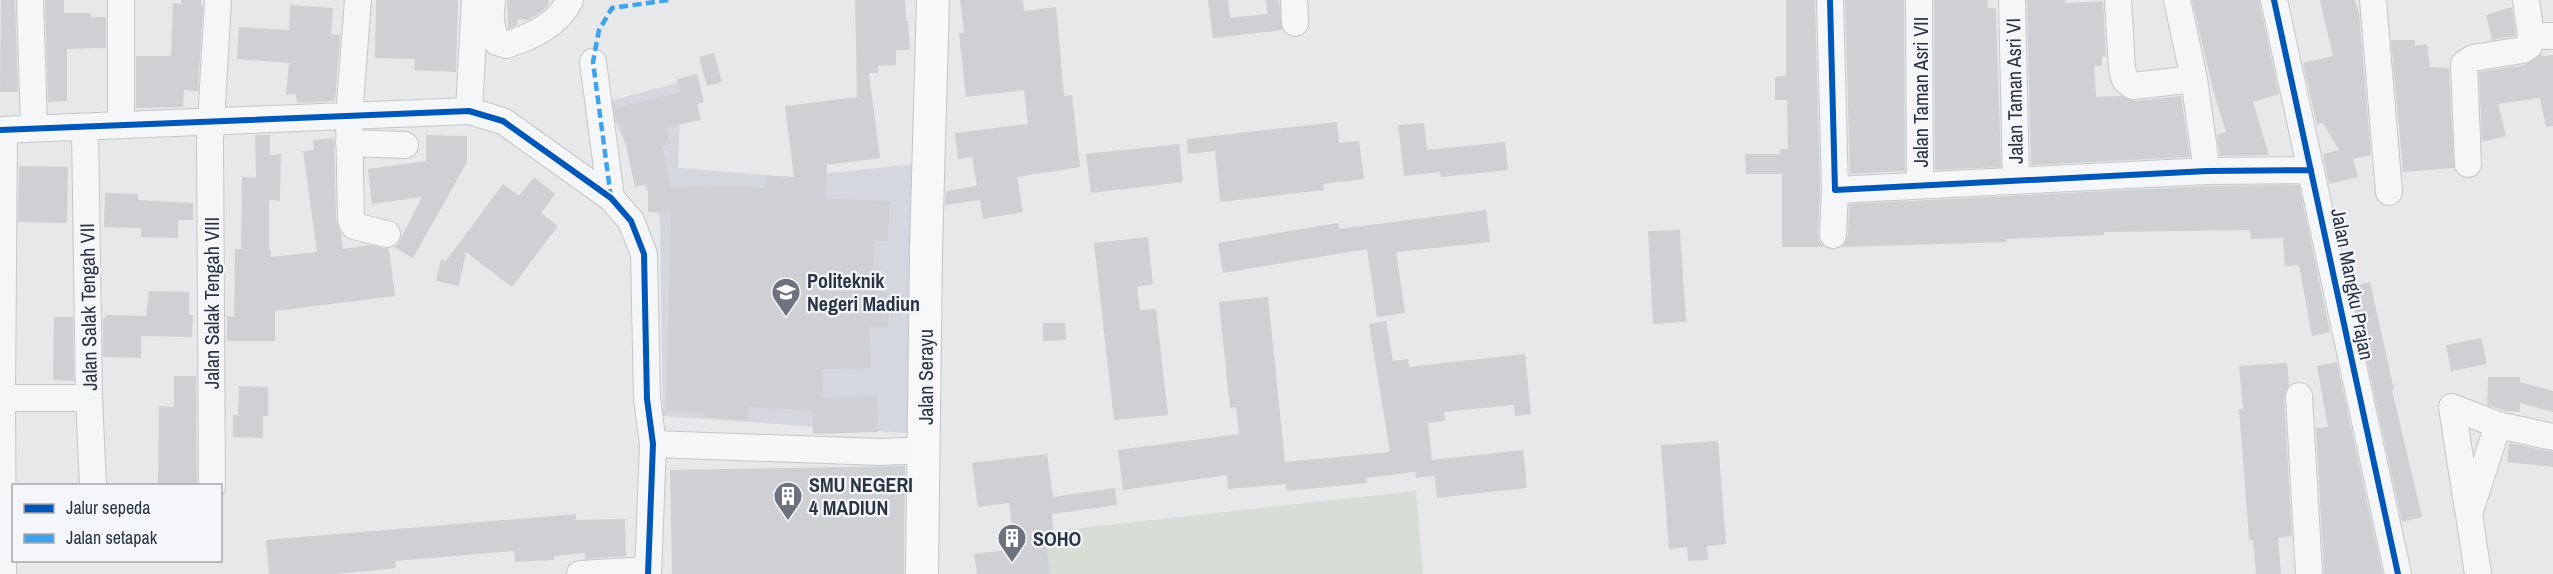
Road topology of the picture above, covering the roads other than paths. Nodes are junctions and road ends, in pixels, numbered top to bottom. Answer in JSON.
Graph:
{"nodes":[{"id":1,"x":30,"y":0,"type":"edge"},
{"id":2,"x":121,"y":0,"type":"edge"},
{"id":3,"x":218,"y":0,"type":"edge"},
{"id":4,"x":358,"y":0,"type":"edge"},
{"id":5,"x":475,"y":0,"type":"edge"},
{"id":6,"x":492,"y":0,"type":"edge"},
{"id":7,"x":570,"y":0,"type":"edge"},
{"id":8,"x":933,"y":0,"type":"edge"},
{"id":9,"x":1830,"y":0,"type":"edge"},
{"id":10,"x":1919,"y":0,"type":"edge"},
{"id":11,"x":2012,"y":0,"type":"edge"},
{"id":12,"x":2118,"y":0,"type":"edge"},
{"id":13,"x":2177,"y":0,"type":"edge"},
{"id":14,"x":2274,"y":0,"type":"edge"},
{"id":15,"x":2373,"y":0,"type":"edge"},
{"id":16,"x":2526,"y":0,"type":"edge"},
{"id":17,"x":2542,"y":36,"type":"edge"},
{"id":18,"x":593,"y":62,"type":"dead end"},
{"id":19,"x":2194,"y":79,"type":"junction"},
{"id":20,"x":473,"y":112,"type":"junction"},
{"id":21,"x":349,"y":116,"type":"junction"},
{"id":22,"x":211,"y":121,"type":"junction"},
{"id":23,"x":121,"y":125,"type":"junction"},
{"id":24,"x":33,"y":127,"type":"junction"},
{"id":25,"x":85,"y":128,"type":"junction"},
{"id":26,"x":2,"y":130,"type":"edge"},
{"id":27,"x":350,"y":144,"type":"junction"},
{"id":28,"x":405,"y":145,"type":"dead end"},
{"id":29,"x":2468,"y":164,"type":"dead end"},
{"id":30,"x":2311,"y":170,"type":"junction"},
{"id":31,"x":2207,"y":171,"type":"junction"},
{"id":32,"x":2016,"y":182,"type":"junction"},
{"id":33,"x":1920,"y":185,"type":"junction"},
{"id":34,"x":1835,"y":190,"type":"junction"},
{"id":35,"x":2389,"y":192,"type":"dead end"},
{"id":36,"x":611,"y":198,"type":"junction"},
{"id":37,"x":387,"y":234,"type":"dead end"},
{"id":38,"x":1833,"y":235,"type":"dead end"},
{"id":39,"x":2299,"y":396,"type":"dead end"},
{"id":40,"x":2,"y":398,"type":"junction"},
{"id":41,"x":89,"y":398,"type":"junction"},
{"id":42,"x":2498,"y":425,"type":"junction"},
{"id":43,"x":2553,"y":436,"type":"edge"},
{"id":44,"x":653,"y":444,"type":"junction"},
{"id":45,"x":926,"y":450,"type":"junction"},
{"id":46,"x":93,"y":484,"type":"edge"},
{"id":47,"x":212,"y":484,"type":"edge"},
{"id":48,"x":2469,"y":514,"type":"junction"},
{"id":49,"x":648,"y":572,"type":"edge"},
{"id":50,"x":3,"y":574,"type":"edge"},
{"id":51,"x":580,"y":574,"type":"edge"},
{"id":52,"x":922,"y":574,"type":"edge"},
{"id":53,"x":2309,"y":574,"type":"edge"},
{"id":54,"x":2398,"y":574,"type":"edge"},
{"id":55,"x":2478,"y":574,"type":"edge"}],
"edges":[{"from":1,"to":24,"type":"street"},
{"from":2,"to":23,"type":"street"},
{"from":3,"to":22,"type":"street","name":"Jalan Salak Tengah VIII"},
{"from":4,"to":21,"type":"street"},
{"from":5,"to":20,"type":"street"},
{"from":6,"to":7,"type":"street"},
{"from":8,"to":45,"type":"main road","name":"Jalan Serayu"},
{"from":9,"to":34,"type":"street"},
{"from":10,"to":33,"type":"street","name":"Jalan Taman Asri VII"},
{"from":11,"to":32,"type":"street","name":"Jalan Taman Asri VI"},
{"from":12,"to":19,"type":"street"},
{"from":13,"to":19,"type":"street"},
{"from":14,"to":30,"type":"street","name":"Jalan Mangku Prajan"},
{"from":15,"to":35,"type":"street"},
{"from":16,"to":17,"type":"street"},
{"from":17,"to":29,"type":"street"},
{"from":18,"to":36,"type":"street"},
{"from":19,"to":31,"type":"street"},
{"from":20,"to":21,"type":"street"},
{"from":20,"to":36,"type":"street"},
{"from":21,"to":22,"type":"street"},
{"from":21,"to":27,"type":"street"},
{"from":22,"to":23,"type":"street"},
{"from":22,"to":47,"type":"street","name":"Jalan Salak Tengah VIII"},
{"from":23,"to":25,"type":"street"},
{"from":24,"to":25,"type":"street"},
{"from":24,"to":26,"type":"street"},
{"from":25,"to":41,"type":"street","name":"Jalan Salak Tengah VII"},
{"from":26,"to":40,"type":"street"},
{"from":27,"to":28,"type":"street"},
{"from":27,"to":37,"type":"street"},
{"from":30,"to":31,"type":"street"},
{"from":30,"to":54,"type":"street","name":"Jalan Mangku Prajan"},
{"from":31,"to":32,"type":"street"},
{"from":32,"to":33,"type":"street"},
{"from":33,"to":34,"type":"street"},
{"from":34,"to":38,"type":"street"},
{"from":36,"to":44,"type":"street"},
{"from":39,"to":53,"type":"street"},
{"from":40,"to":41,"type":"street"},
{"from":40,"to":50,"type":"street"},
{"from":41,"to":46,"type":"street","name":"Jalan Salak Tengah VII"},
{"from":42,"to":43,"type":"street"},
{"from":42,"to":48,"type":"street"},
{"from":42,"to":48,"type":"street"},
{"from":44,"to":45,"type":"street"},
{"from":44,"to":49,"type":"street"},
{"from":45,"to":52,"type":"main road","name":"Jalan Serayu"},
{"from":48,"to":55,"type":"street"},
{"from":49,"to":51,"type":"street"}]}
